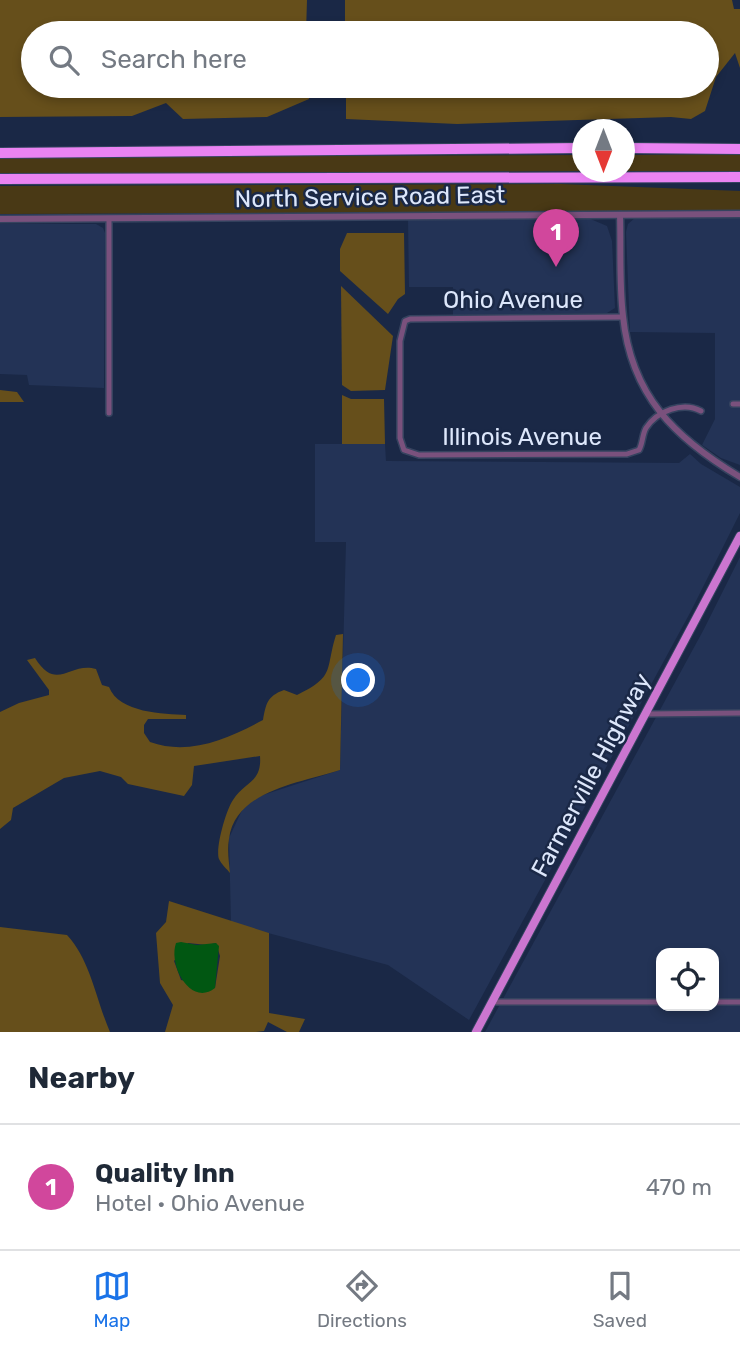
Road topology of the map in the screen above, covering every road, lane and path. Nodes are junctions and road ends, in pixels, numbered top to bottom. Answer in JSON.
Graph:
{"nodes":[{"id":1,"x":740,"y":143,"type":"edge"},
{"id":2,"x":572,"y":148,"type":"edge"},
{"id":3,"x":635,"y":148,"type":"edge"},
{"id":4,"x":710,"y":149,"type":"junction"},
{"id":5,"x":740,"y":149,"type":"edge"},
{"id":6,"x":0,"y":153,"type":"edge"},
{"id":7,"x":572,"y":177,"type":"edge"},
{"id":8,"x":635,"y":177,"type":"joint"},
{"id":9,"x":740,"y":177,"type":"edge"},
{"id":10,"x":0,"y":179,"type":"edge"},
{"id":11,"x":740,"y":183,"type":"edge"},
{"id":12,"x":740,"y":214,"type":"edge"},
{"id":13,"x":620,"y":215,"type":"junction"},
{"id":14,"x":0,"y":219,"type":"edge"},
{"id":15,"x":109,"y":219,"type":"junction"},
{"id":16,"x":623,"y":317,"type":"junction"},
{"id":17,"x":701,"y":411,"type":"dead end"},
{"id":18,"x":109,"y":413,"type":"dead end"},
{"id":19,"x":661,"y":415,"type":"junction"},
{"id":20,"x":407,"y":453,"type":"joint"},
{"id":21,"x":740,"y":477,"type":"edge"},
{"id":22,"x":740,"y":536,"type":"edge"},
{"id":23,"x":740,"y":713,"type":"edge"},
{"id":24,"x":646,"y":714,"type":"junction"},
{"id":25,"x":492,"y":1002,"type":"junction"},
{"id":26,"x":656,"y":1002,"type":"edge"},
{"id":27,"x":719,"y":1002,"type":"edge"},
{"id":28,"x":740,"y":1002,"type":"edge"},
{"id":29,"x":476,"y":1032,"type":"edge"}],
"edges":[{"from":1,"to":4,"type":"highway"},
{"from":2,"to":6,"type":"highway"},
{"from":3,"to":4,"type":"highway"},
{"from":4,"to":5,"type":"highway"},
{"from":7,"to":10,"type":"highway"},
{"from":8,"to":9,"type":"highway"},
{"from":8,"to":11,"type":"highway"},
{"from":12,"to":13,"type":"street","name":"North Service Road East"},
{"from":13,"to":15,"type":"street","name":"North Service Road East"},
{"from":13,"to":16,"type":"street"},
{"from":14,"to":15,"type":"street","name":"North Service Road East"},
{"from":15,"to":18,"type":"street"},
{"from":16,"to":19,"type":"street"},
{"from":16,"to":20,"type":"street","name":"Ohio Avenue"},
{"from":17,"to":19,"type":"street"},
{"from":19,"to":20,"type":"street","name":"Illinois Avenue"},
{"from":19,"to":21,"type":"street"},
{"from":22,"to":24,"type":"main road","name":"Farmerville Highway"},
{"from":23,"to":24,"type":"street"},
{"from":24,"to":25,"type":"main road","name":"Farmerville Highway"},
{"from":25,"to":26,"type":"street"},
{"from":25,"to":29,"type":"main road","name":"Farmerville Highway"},
{"from":27,"to":28,"type":"street"}]}
